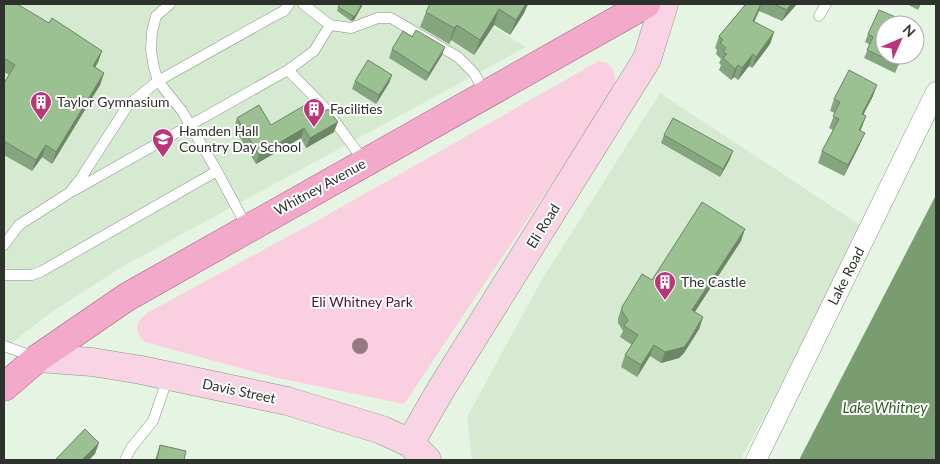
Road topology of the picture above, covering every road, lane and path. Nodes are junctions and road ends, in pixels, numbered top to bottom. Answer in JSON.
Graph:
{"nodes":[{"id":1,"x":170,"y":4,"type":"edge"},
{"id":2,"x":289,"y":4,"type":"edge"},
{"id":3,"x":302,"y":4,"type":"edge"},
{"id":4,"x":646,"y":4,"type":"edge"},
{"id":5,"x":664,"y":4,"type":"edge"},
{"id":6,"x":826,"y":4,"type":"edge"},
{"id":7,"x":820,"y":16,"type":"dead end"},
{"id":8,"x":330,"y":25,"type":"junction"},
{"id":9,"x":288,"y":70,"type":"junction"},
{"id":10,"x":158,"y":81,"type":"junction"},
{"id":11,"x":936,"y":92,"type":"edge"},
{"id":12,"x":486,"y":94,"type":"junction"},
{"id":13,"x":191,"y":125,"type":"junction"},
{"id":14,"x":365,"y":162,"type":"junction"},
{"id":15,"x":217,"y":171,"type":"junction"},
{"id":16,"x":69,"y":193,"type":"junction"},
{"id":17,"x":247,"y":228,"type":"junction"},
{"id":18,"x":4,"y":246,"type":"edge"},
{"id":19,"x":4,"y":275,"type":"edge"},
{"id":20,"x":4,"y":346,"type":"edge"},
{"id":21,"x":38,"y":358,"type":"junction"},
{"id":22,"x":168,"y":376,"type":"junction"},
{"id":23,"x":4,"y":387,"type":"edge"},
{"id":24,"x":419,"y":452,"type":"edge"},
{"id":25,"x":125,"y":460,"type":"edge"},
{"id":26,"x":756,"y":460,"type":"edge"}],
"edges":[{"from":1,"to":10,"type":"lane"},
{"from":2,"to":10,"type":"lane"},
{"from":3,"to":8,"type":"lane"},
{"from":4,"to":12,"type":"main road","name":"Whitney Avenue"},
{"from":5,"to":24,"type":"main road","name":"Eli Road"},
{"from":6,"to":7,"type":"lane"},
{"from":8,"to":9,"type":"lane"},
{"from":8,"to":12,"type":"lane"},
{"from":9,"to":13,"type":"lane"},
{"from":9,"to":14,"type":"lane"},
{"from":10,"to":13,"type":"lane"},
{"from":10,"to":16,"type":"lane"},
{"from":11,"to":26,"type":"street","name":"Lake Road"},
{"from":12,"to":14,"type":"main road","name":"Whitney Avenue"},
{"from":13,"to":15,"type":"lane"},
{"from":13,"to":16,"type":"lane"},
{"from":14,"to":17,"type":"main road","name":"Whitney Avenue"},
{"from":15,"to":17,"type":"lane"},
{"from":15,"to":19,"type":"lane"},
{"from":16,"to":18,"type":"lane"},
{"from":17,"to":21,"type":"main road","name":"Whitney Avenue"},
{"from":20,"to":21,"type":"lane"},
{"from":21,"to":22,"type":"main road","name":"Davis Street"},
{"from":21,"to":23,"type":"main road","name":"Whitney Avenue"},
{"from":22,"to":24,"type":"main road","name":"Davis Street"},
{"from":22,"to":25,"type":"lane"}]}
